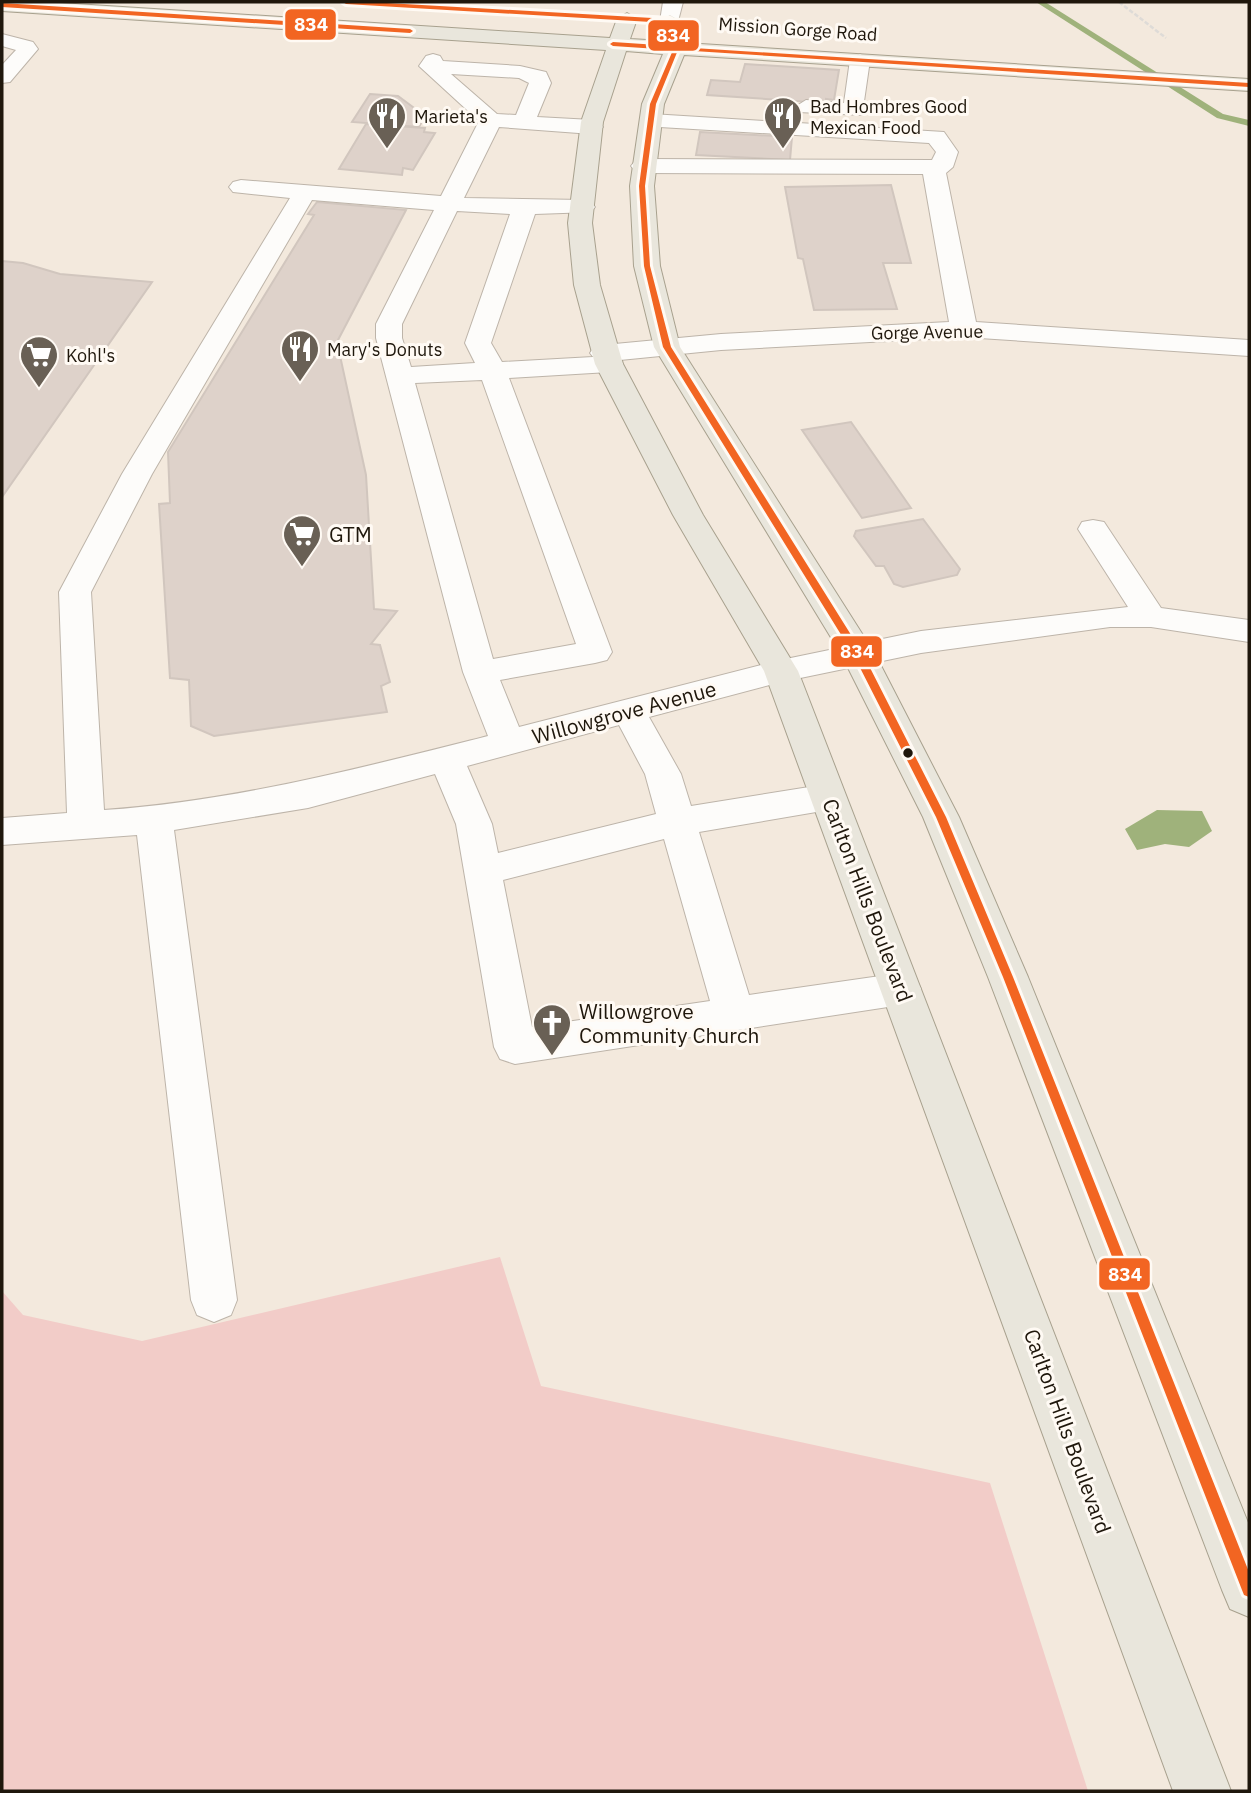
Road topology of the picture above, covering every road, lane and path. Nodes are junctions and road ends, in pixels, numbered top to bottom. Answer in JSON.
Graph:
{"nodes":[{"id":1,"x":346,"y":2,"type":"edge"},
{"id":2,"x":1119,"y":2,"type":"edge"},
{"id":3,"x":2,"y":5,"type":"edge"},
{"id":4,"x":671,"y":11,"type":"edge"},
{"id":5,"x":627,"y":19,"type":"junction"},
{"id":6,"x":691,"y":22,"type":"dead end"},
{"id":7,"x":447,"y":33,"type":"junction"},
{"id":8,"x":1166,"y":38,"type":"dead end"},
{"id":9,"x":2,"y":40,"type":"edge"},
{"id":10,"x":619,"y":44,"type":"junction"},
{"id":11,"x":676,"y":48,"type":"junction"},
{"id":12,"x":860,"y":60,"type":"junction"},
{"id":13,"x":430,"y":66,"type":"junction"},
{"id":14,"x":2,"y":76,"type":"edge"},
{"id":15,"x":1240,"y":84,"type":"edge"},
{"id":16,"x":656,"y":97,"type":"junction"},
{"id":17,"x":681,"y":98,"type":"dead end"},
{"id":18,"x":787,"y":106,"type":"dead end"},
{"id":19,"x":491,"y":120,"type":"junction"},
{"id":20,"x":651,"y":121,"type":"junction"},
{"id":21,"x":524,"y":122,"type":"junction"},
{"id":22,"x":592,"y":127,"type":"junction"},
{"id":23,"x":643,"y":166,"type":"junction"},
{"id":24,"x":933,"y":167,"type":"junction"},
{"id":25,"x":241,"y":187,"type":"dead end"},
{"id":26,"x":305,"y":192,"type":"junction"},
{"id":27,"x":449,"y":204,"type":"junction"},
{"id":28,"x":525,"y":207,"type":"junction"},
{"id":29,"x":583,"y":207,"type":"junction"},
{"id":30,"x":964,"y":329,"type":"junction"},
{"id":31,"x":667,"y":347,"type":"junction"},
{"id":32,"x":1249,"y":348,"type":"edge"},
{"id":33,"x":607,"y":358,"type":"junction"},
{"id":34,"x":491,"y":369,"type":"junction"},
{"id":35,"x":400,"y":376,"type":"junction"},
{"id":36,"x":1093,"y":529,"type":"dead end"},
{"id":37,"x":1151,"y":617,"type":"junction"},
{"id":38,"x":1249,"y":631,"type":"edge"},
{"id":39,"x":858,"y":654,"type":"junction"},
{"id":40,"x":781,"y":671,"type":"junction"},
{"id":41,"x":480,"y":672,"type":"junction"},
{"id":42,"x":628,"y":711,"type":"junction"},
{"id":43,"x":508,"y":743,"type":"junction"},
{"id":44,"x":446,"y":759,"type":"junction"},
{"id":45,"x":828,"y":797,"type":"junction"},
{"id":46,"x":154,"y":820,"type":"junction"},
{"id":47,"x":677,"y":822,"type":"junction"},
{"id":48,"x":86,"y":825,"type":"junction"},
{"id":49,"x":2,"y":831,"type":"edge"},
{"id":50,"x":484,"y":871,"type":"junction"},
{"id":51,"x":901,"y":989,"type":"junction"},
{"id":52,"x":734,"y":1014,"type":"junction"},
{"id":53,"x":214,"y":1300,"type":"dead end"},
{"id":54,"x":1249,"y":1590,"type":"edge"},
{"id":55,"x":1202,"y":1791,"type":"edge"}],
"edges":[{"from":1,"to":5,"type":"main road","name":"Mission Gorge Road"},
{"from":2,"to":8,"type":"path"},
{"from":3,"to":7,"type":"main road","name":"Mission Gorge Road"},
{"from":4,"to":5,"type":"main road","name":"Mission Gorge Road"},
{"from":4,"to":6,"type":"main road","name":"Mission Gorge Road"},
{"from":4,"to":11,"type":"main road"},
{"from":5,"to":10,"type":"main road","name":"Carlton Hills Boulevard"},
{"from":7,"to":10,"type":"main road","name":"Mission Gorge Road"},
{"from":7,"to":13,"type":"street"},
{"from":9,"to":14,"type":"street"},
{"from":10,"to":11,"type":"main road","name":"Mission Gorge Road"},
{"from":10,"to":22,"type":"main road","name":"Carlton Hills Boulevard"},
{"from":11,"to":12,"type":"main road","name":"Mission Gorge Road"},
{"from":11,"to":16,"type":"main road"},
{"from":12,"to":15,"type":"main road","name":"Mission Gorge Road"},
{"from":12,"to":18,"type":"street"},
{"from":13,"to":19,"type":"street"},
{"from":13,"to":21,"type":"street"},
{"from":16,"to":17,"type":"street"},
{"from":16,"to":20,"type":"main road"},
{"from":19,"to":21,"type":"street"},
{"from":19,"to":27,"type":"street"},
{"from":20,"to":23,"type":"main road"},
{"from":20,"to":24,"type":"street"},
{"from":21,"to":22,"type":"street"},
{"from":22,"to":29,"type":"main road","name":"Carlton Hills Boulevard"},
{"from":23,"to":24,"type":"street"},
{"from":23,"to":31,"type":"main road"},
{"from":24,"to":30,"type":"street"},
{"from":25,"to":26,"type":"street"},
{"from":26,"to":27,"type":"street"},
{"from":26,"to":48,"type":"street"},
{"from":27,"to":28,"type":"street"},
{"from":27,"to":35,"type":"street"},
{"from":28,"to":29,"type":"street"},
{"from":28,"to":34,"type":"street"},
{"from":29,"to":33,"type":"main road","name":"Carlton Hills Boulevard"},
{"from":30,"to":31,"type":"street","name":"Gorge Avenue"},
{"from":30,"to":32,"type":"street","name":"Gorge Avenue"},
{"from":31,"to":33,"type":"street","name":"Gorge Avenue"},
{"from":31,"to":39,"type":"main road"},
{"from":33,"to":34,"type":"street","name":"Gorge Avenue"},
{"from":33,"to":40,"type":"main road","name":"Carlton Hills Boulevard"},
{"from":34,"to":35,"type":"street","name":"Gorge Avenue"},
{"from":34,"to":41,"type":"street"},
{"from":35,"to":41,"type":"street"},
{"from":36,"to":37,"type":"street"},
{"from":37,"to":38,"type":"street","name":"Willowgrove Avenue"},
{"from":37,"to":39,"type":"street","name":"Willowgrove Avenue"},
{"from":39,"to":40,"type":"street","name":"Willowgrove Avenue"},
{"from":39,"to":54,"type":"main road"},
{"from":40,"to":42,"type":"street","name":"Willowgrove Avenue"},
{"from":40,"to":45,"type":"main road","name":"Carlton Hills Boulevard"},
{"from":41,"to":43,"type":"street"},
{"from":42,"to":43,"type":"street","name":"Willowgrove Avenue"},
{"from":42,"to":47,"type":"street"},
{"from":43,"to":44,"type":"street","name":"Willowgrove Avenue"},
{"from":44,"to":46,"type":"street","name":"Willowgrove Avenue"},
{"from":44,"to":50,"type":"street"},
{"from":45,"to":47,"type":"street"},
{"from":45,"to":51,"type":"main road","name":"Carlton Hills Boulevard"},
{"from":46,"to":48,"type":"street","name":"Willowgrove Avenue"},
{"from":46,"to":53,"type":"street"},
{"from":47,"to":50,"type":"street"},
{"from":47,"to":52,"type":"street"},
{"from":48,"to":49,"type":"street","name":"Willowgrove Avenue"},
{"from":50,"to":52,"type":"street"},
{"from":51,"to":52,"type":"street"},
{"from":51,"to":55,"type":"main road","name":"Carlton Hills Boulevard"}]}
